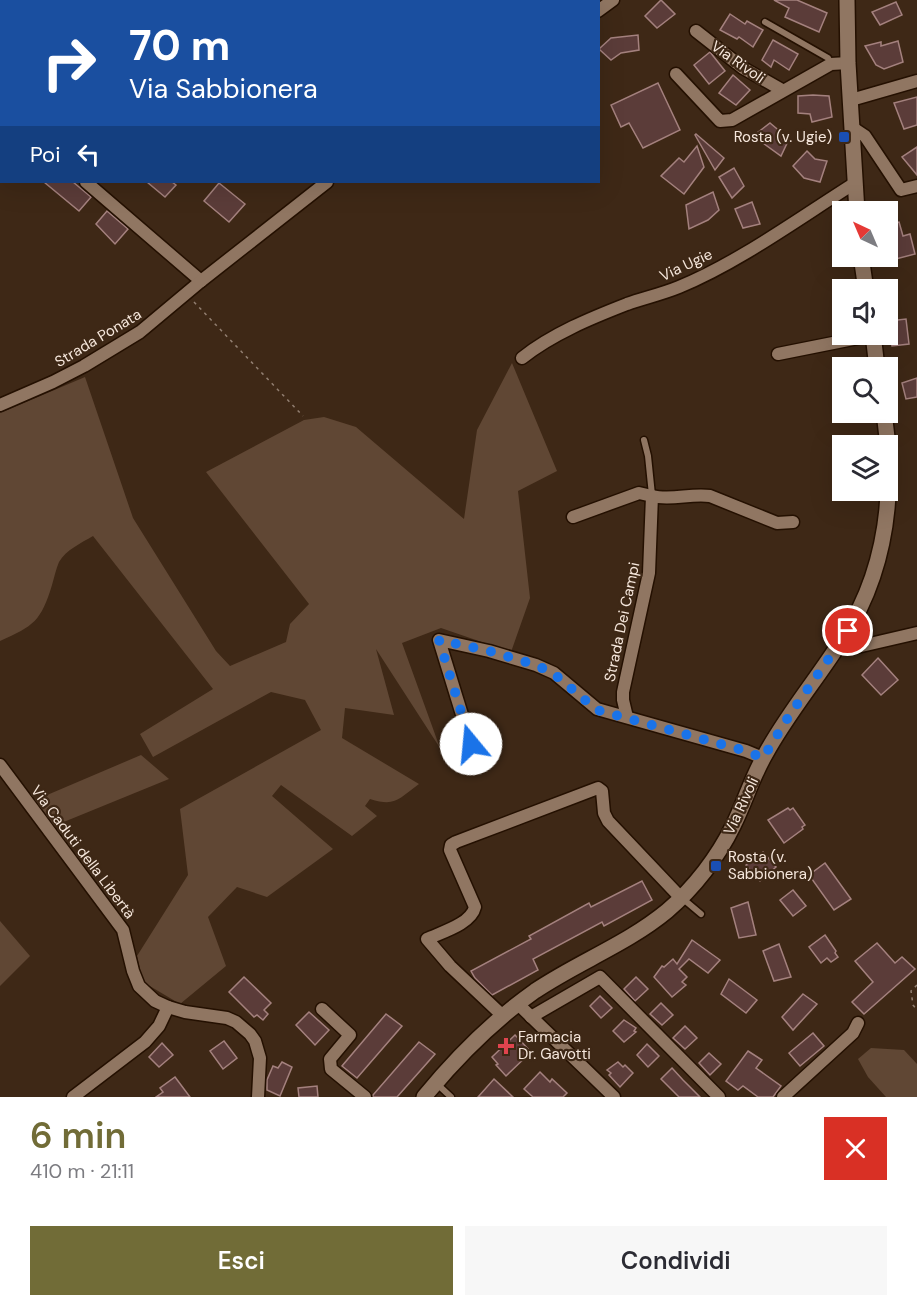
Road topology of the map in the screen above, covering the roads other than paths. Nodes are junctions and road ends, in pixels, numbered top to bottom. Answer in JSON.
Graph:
{"nodes":[{"id":1,"x":613,"y":0,"type":"edge"},
{"id":2,"x":847,"y":0,"type":"edge"},
{"id":3,"x":600,"y":10,"type":"edge"},
{"id":4,"x":765,"y":22,"type":"dead end"},
{"id":5,"x":696,"y":31,"type":"dead end"},
{"id":6,"x":848,"y":63,"type":"junction"},
{"id":7,"x":831,"y":64,"type":"junction"},
{"id":8,"x":676,"y":74,"type":"dead end"},
{"id":9,"x":917,"y":81,"type":"edge"},
{"id":10,"x":782,"y":90,"type":"junction"},
{"id":11,"x":851,"y":100,"type":"junction"},
{"id":12,"x":853,"y":128,"type":"junction"},
{"id":13,"x":87,"y":183,"type":"edge"},
{"id":14,"x":326,"y":183,"type":"edge"},
{"id":15,"x":855,"y":183,"type":"junction"},
{"id":16,"x":917,"y":186,"type":"edge"},
{"id":17,"x":856,"y":201,"type":"edge"},
{"id":18,"x":201,"y":280,"type":"junction"},
{"id":19,"x":832,"y":343,"type":"edge"},
{"id":20,"x":778,"y":354,"type":"dead end"},
{"id":21,"x":522,"y":358,"type":"dead end"},
{"id":22,"x":0,"y":405,"type":"edge"},
{"id":23,"x":644,"y":440,"type":"dead end"},
{"id":24,"x":652,"y":496,"type":"junction"},
{"id":25,"x":888,"y":501,"type":"edge"},
{"id":26,"x":573,"y":517,"type":"dead end"},
{"id":27,"x":793,"y":522,"type":"dead end"},
{"id":28,"x":917,"y":633,"type":"edge"},
{"id":29,"x":842,"y":640,"type":"junction"},
{"id":30,"x":627,"y":717,"type":"junction"},
{"id":31,"x":471,"y":744,"type":"dead end"},
{"id":32,"x":763,"y":758,"type":"junction"},
{"id":33,"x":0,"y":765,"type":"edge"},
{"id":34,"x":681,"y":898,"type":"junction"},
{"id":35,"x":701,"y":914,"type":"dead end"},
{"id":36,"x":518,"y":1004,"type":"junction"},
{"id":37,"x":168,"y":1007,"type":"junction"},
{"id":38,"x":322,"y":1009,"type":"dead end"},
{"id":39,"x":503,"y":1016,"type":"junction"},
{"id":40,"x":531,"y":1017,"type":"junction"},
{"id":41,"x":858,"y":1023,"type":"dead end"},
{"id":42,"x":436,"y":1083,"type":"junction"},
{"id":43,"x":73,"y":1097,"type":"edge"},
{"id":44,"x":258,"y":1097,"type":"edge"},
{"id":45,"x":365,"y":1097,"type":"edge"},
{"id":46,"x":424,"y":1097,"type":"edge"},
{"id":47,"x":451,"y":1097,"type":"edge"},
{"id":48,"x":614,"y":1097,"type":"edge"},
{"id":49,"x":719,"y":1097,"type":"edge"},
{"id":50,"x":783,"y":1097,"type":"edge"}],
"edges":[{"from":1,"to":3,"type":"street"},
{"from":2,"to":6,"type":"street"},
{"from":4,"to":7,"type":"lane"},
{"from":5,"to":10,"type":"street","name":"Via Rivoli"},
{"from":6,"to":7,"type":"street","name":"Via Rivoli"},
{"from":6,"to":11,"type":"street"},
{"from":7,"to":10,"type":"street","name":"Via Rivoli"},
{"from":8,"to":10,"type":"street","name":"Via Rivoli"},
{"from":9,"to":11,"type":"street"},
{"from":11,"to":12,"type":"street"},
{"from":12,"to":15,"type":"street"},
{"from":12,"to":16,"type":"street"},
{"from":13,"to":18,"type":"street"},
{"from":14,"to":18,"type":"street","name":"Strada Ponata"},
{"from":15,"to":17,"type":"street"},
{"from":15,"to":21,"type":"street","name":"Via Ugie"},
{"from":18,"to":22,"type":"street","name":"Strada Ponata"},
{"from":19,"to":20,"type":"street"},
{"from":23,"to":24,"type":"lane"},
{"from":24,"to":26,"type":"street"},
{"from":24,"to":27,"type":"street"},
{"from":24,"to":30,"type":"street","name":"Strada Dei Campi"},
{"from":25,"to":29,"type":"street","name":"Via Rivoli"},
{"from":28,"to":29,"type":"street"},
{"from":29,"to":32,"type":"street","name":"Via Rivoli"},
{"from":30,"to":31,"type":"street"},
{"from":30,"to":32,"type":"street"},
{"from":32,"to":34,"type":"street","name":"Via Rivoli"},
{"from":33,"to":37,"type":"street","name":"Via Caduti della Libertà"},
{"from":34,"to":35,"type":"lane"},
{"from":34,"to":36,"type":"street","name":"Via Rivoli"},
{"from":34,"to":39,"type":"street"},
{"from":36,"to":39,"type":"street","name":"Via Rivoli"},
{"from":36,"to":40,"type":"street"},
{"from":37,"to":43,"type":"street"},
{"from":37,"to":44,"type":"street","name":"Via Caduti della Libertà"},
{"from":38,"to":45,"type":"street"},
{"from":39,"to":42,"type":"street","name":"Via Rivoli"},
{"from":40,"to":48,"type":"street"},
{"from":40,"to":49,"type":"street"},
{"from":41,"to":50,"type":"street"},
{"from":42,"to":46,"type":"street","name":"Via Rivoli"},
{"from":42,"to":47,"type":"lane"}]}
